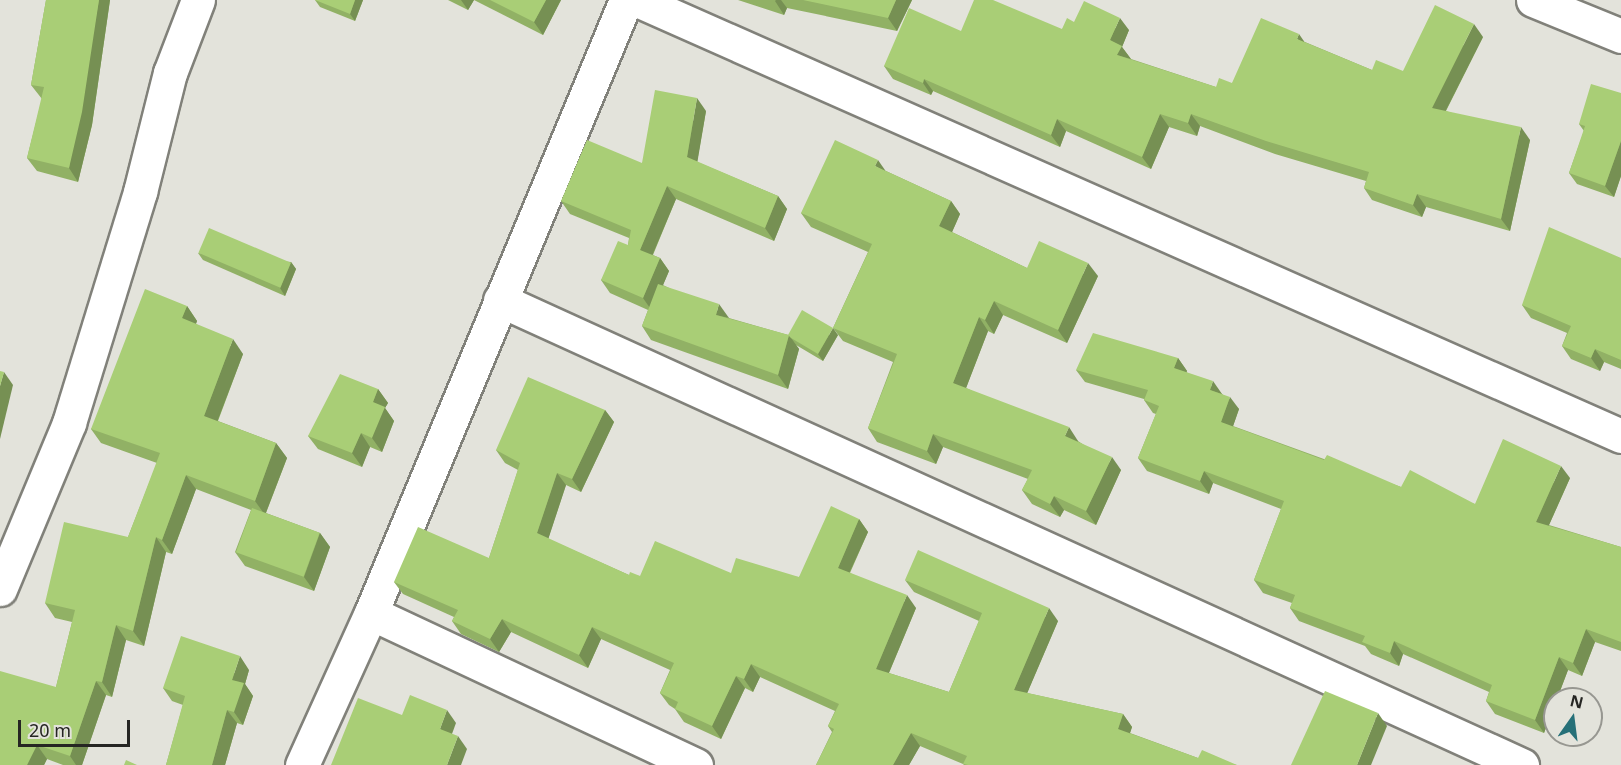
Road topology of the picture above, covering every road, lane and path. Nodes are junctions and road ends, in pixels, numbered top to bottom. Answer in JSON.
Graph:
{"nodes":[{"id":1,"x":198,"y":0,"type":"edge"},
{"id":2,"x":626,"y":0,"type":"edge"},
{"id":3,"x":637,"y":0,"type":"edge"},
{"id":4,"x":1533,"y":0,"type":"edge"},
{"id":5,"x":1621,"y":36,"type":"edge"},
{"id":6,"x":500,"y":300,"type":"junction"},
{"id":7,"x":1621,"y":436,"type":"edge"},
{"id":8,"x":0,"y":589,"type":"edge"},
{"id":9,"x":371,"y":613,"type":"junction"},
{"id":10,"x":302,"y":765,"type":"edge"},
{"id":11,"x":696,"y":765,"type":"edge"},
{"id":12,"x":1522,"y":765,"type":"edge"}],
"edges":[{"from":1,"to":8,"type":"street"},
{"from":2,"to":6,"type":"street"},
{"from":3,"to":7,"type":"street"},
{"from":4,"to":5,"type":"street"},
{"from":6,"to":9,"type":"street"},
{"from":6,"to":12,"type":"street"},
{"from":9,"to":10,"type":"street"},
{"from":9,"to":11,"type":"street"}]}
